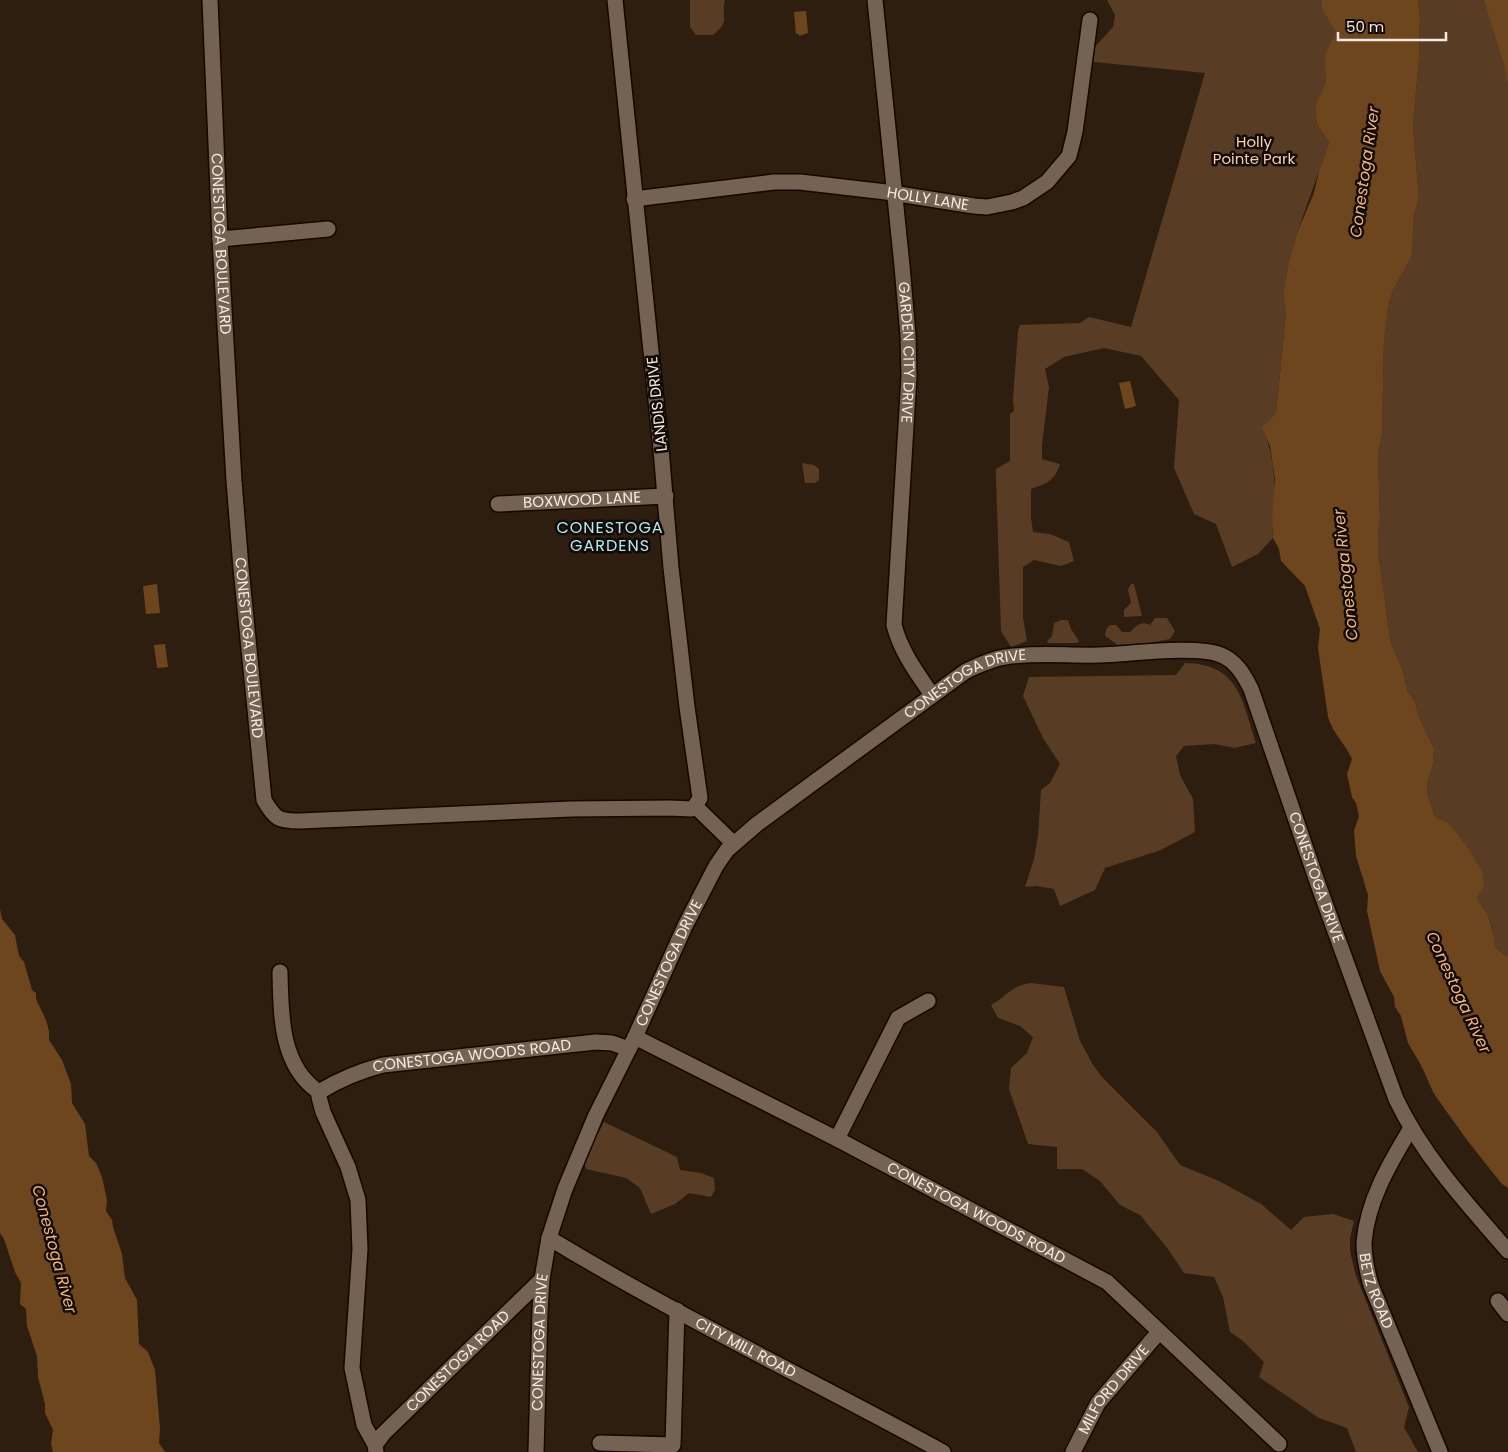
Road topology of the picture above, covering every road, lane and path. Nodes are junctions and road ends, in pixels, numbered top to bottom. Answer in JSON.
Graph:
{"nodes":[{"id":1,"x":210,"y":0,"type":"edge"},
{"id":2,"x":615,"y":0,"type":"edge"},
{"id":3,"x":875,"y":0,"type":"edge"},
{"id":4,"x":1090,"y":20,"type":"dead end"},
{"id":5,"x":895,"y":194,"type":"junction"},
{"id":6,"x":634,"y":199,"type":"junction"},
{"id":7,"x":328,"y":229,"type":"dead end"},
{"id":8,"x":220,"y":239,"type":"junction"},
{"id":9,"x":666,"y":496,"type":"junction"},
{"id":10,"x":498,"y":504,"type":"dead end"},
{"id":11,"x":932,"y":696,"type":"junction"},
{"id":12,"x":695,"y":806,"type":"junction"},
{"id":13,"x":733,"y":844,"type":"junction"},
{"id":14,"x":280,"y":972,"type":"dead end"},
{"id":15,"x":928,"y":1001,"type":"dead end"},
{"id":16,"x":632,"y":1043,"type":"junction"},
{"id":17,"x":319,"y":1092,"type":"junction"},
{"id":18,"x":1411,"y":1128,"type":"junction"},
{"id":19,"x":837,"y":1139,"type":"junction"},
{"id":20,"x":549,"y":1238,"type":"junction"},
{"id":21,"x":1508,"y":1251,"type":"edge"},
{"id":22,"x":542,"y":1279,"type":"junction"},
{"id":23,"x":1498,"y":1301,"type":"dead end"},
{"id":24,"x":677,"y":1310,"type":"junction"},
{"id":25,"x":1508,"y":1314,"type":"edge"},
{"id":26,"x":1159,"y":1332,"type":"junction"},
{"id":27,"x":600,"y":1443,"type":"dead end"},
{"id":28,"x":1279,"y":1444,"type":"dead end"},
{"id":29,"x":375,"y":1448,"type":"edge"},
{"id":30,"x":536,"y":1452,"type":"edge"},
{"id":31,"x":943,"y":1452,"type":"edge"},
{"id":32,"x":1073,"y":1452,"type":"edge"},
{"id":33,"x":1440,"y":1452,"type":"edge"}],
"edges":[{"from":1,"to":8,"type":"street","name":"CONESTOGA BOULEVARD"},
{"from":2,"to":6,"type":"street","name":"LANDIS DRIVE"},
{"from":3,"to":5,"type":"street","name":"GARDEN CITY DRIVE"},
{"from":4,"to":5,"type":"street","name":"HOLLY LANE"},
{"from":5,"to":6,"type":"street","name":"HOLLY LANE"},
{"from":5,"to":11,"type":"street","name":"GARDEN CITY DRIVE"},
{"from":6,"to":9,"type":"street","name":"LANDIS DRIVE"},
{"from":7,"to":8,"type":"street"},
{"from":8,"to":12,"type":"street","name":"CONESTOGA BOULEVARD"},
{"from":9,"to":10,"type":"street","name":"BOXWOOD LANE"},
{"from":9,"to":12,"type":"street","name":"LANDIS DRIVE"},
{"from":11,"to":13,"type":"street","name":"CONESTOGA DRIVE"},
{"from":11,"to":18,"type":"street","name":"CONESTOGA DRIVE"},
{"from":12,"to":13,"type":"street"},
{"from":13,"to":16,"type":"street","name":"CONESTOGA DRIVE"},
{"from":14,"to":17,"type":"street"},
{"from":15,"to":19,"type":"street"},
{"from":16,"to":17,"type":"street","name":"CONESTOGA WOODS ROAD"},
{"from":16,"to":19,"type":"street","name":"CONESTOGA WOODS ROAD"},
{"from":16,"to":20,"type":"street","name":"CONESTOGA DRIVE"},
{"from":17,"to":29,"type":"street"},
{"from":18,"to":21,"type":"street","name":"CONESTOGA DRIVE"},
{"from":18,"to":33,"type":"street","name":"BETZ ROAD"},
{"from":19,"to":26,"type":"street","name":"CONESTOGA WOODS ROAD"},
{"from":20,"to":22,"type":"street","name":"CONESTOGA DRIVE"},
{"from":20,"to":24,"type":"street","name":"CITY MILL ROAD"},
{"from":22,"to":29,"type":"street","name":"CONESTOGA ROAD"},
{"from":22,"to":30,"type":"street","name":"CONESTOGA DRIVE"},
{"from":23,"to":25,"type":"street"},
{"from":24,"to":27,"type":"street"},
{"from":24,"to":31,"type":"street","name":"CITY MILL ROAD"},
{"from":26,"to":28,"type":"street","name":"CONESTOGA WOODS ROAD"},
{"from":26,"to":32,"type":"street","name":"MILFORD DRIVE"}]}
